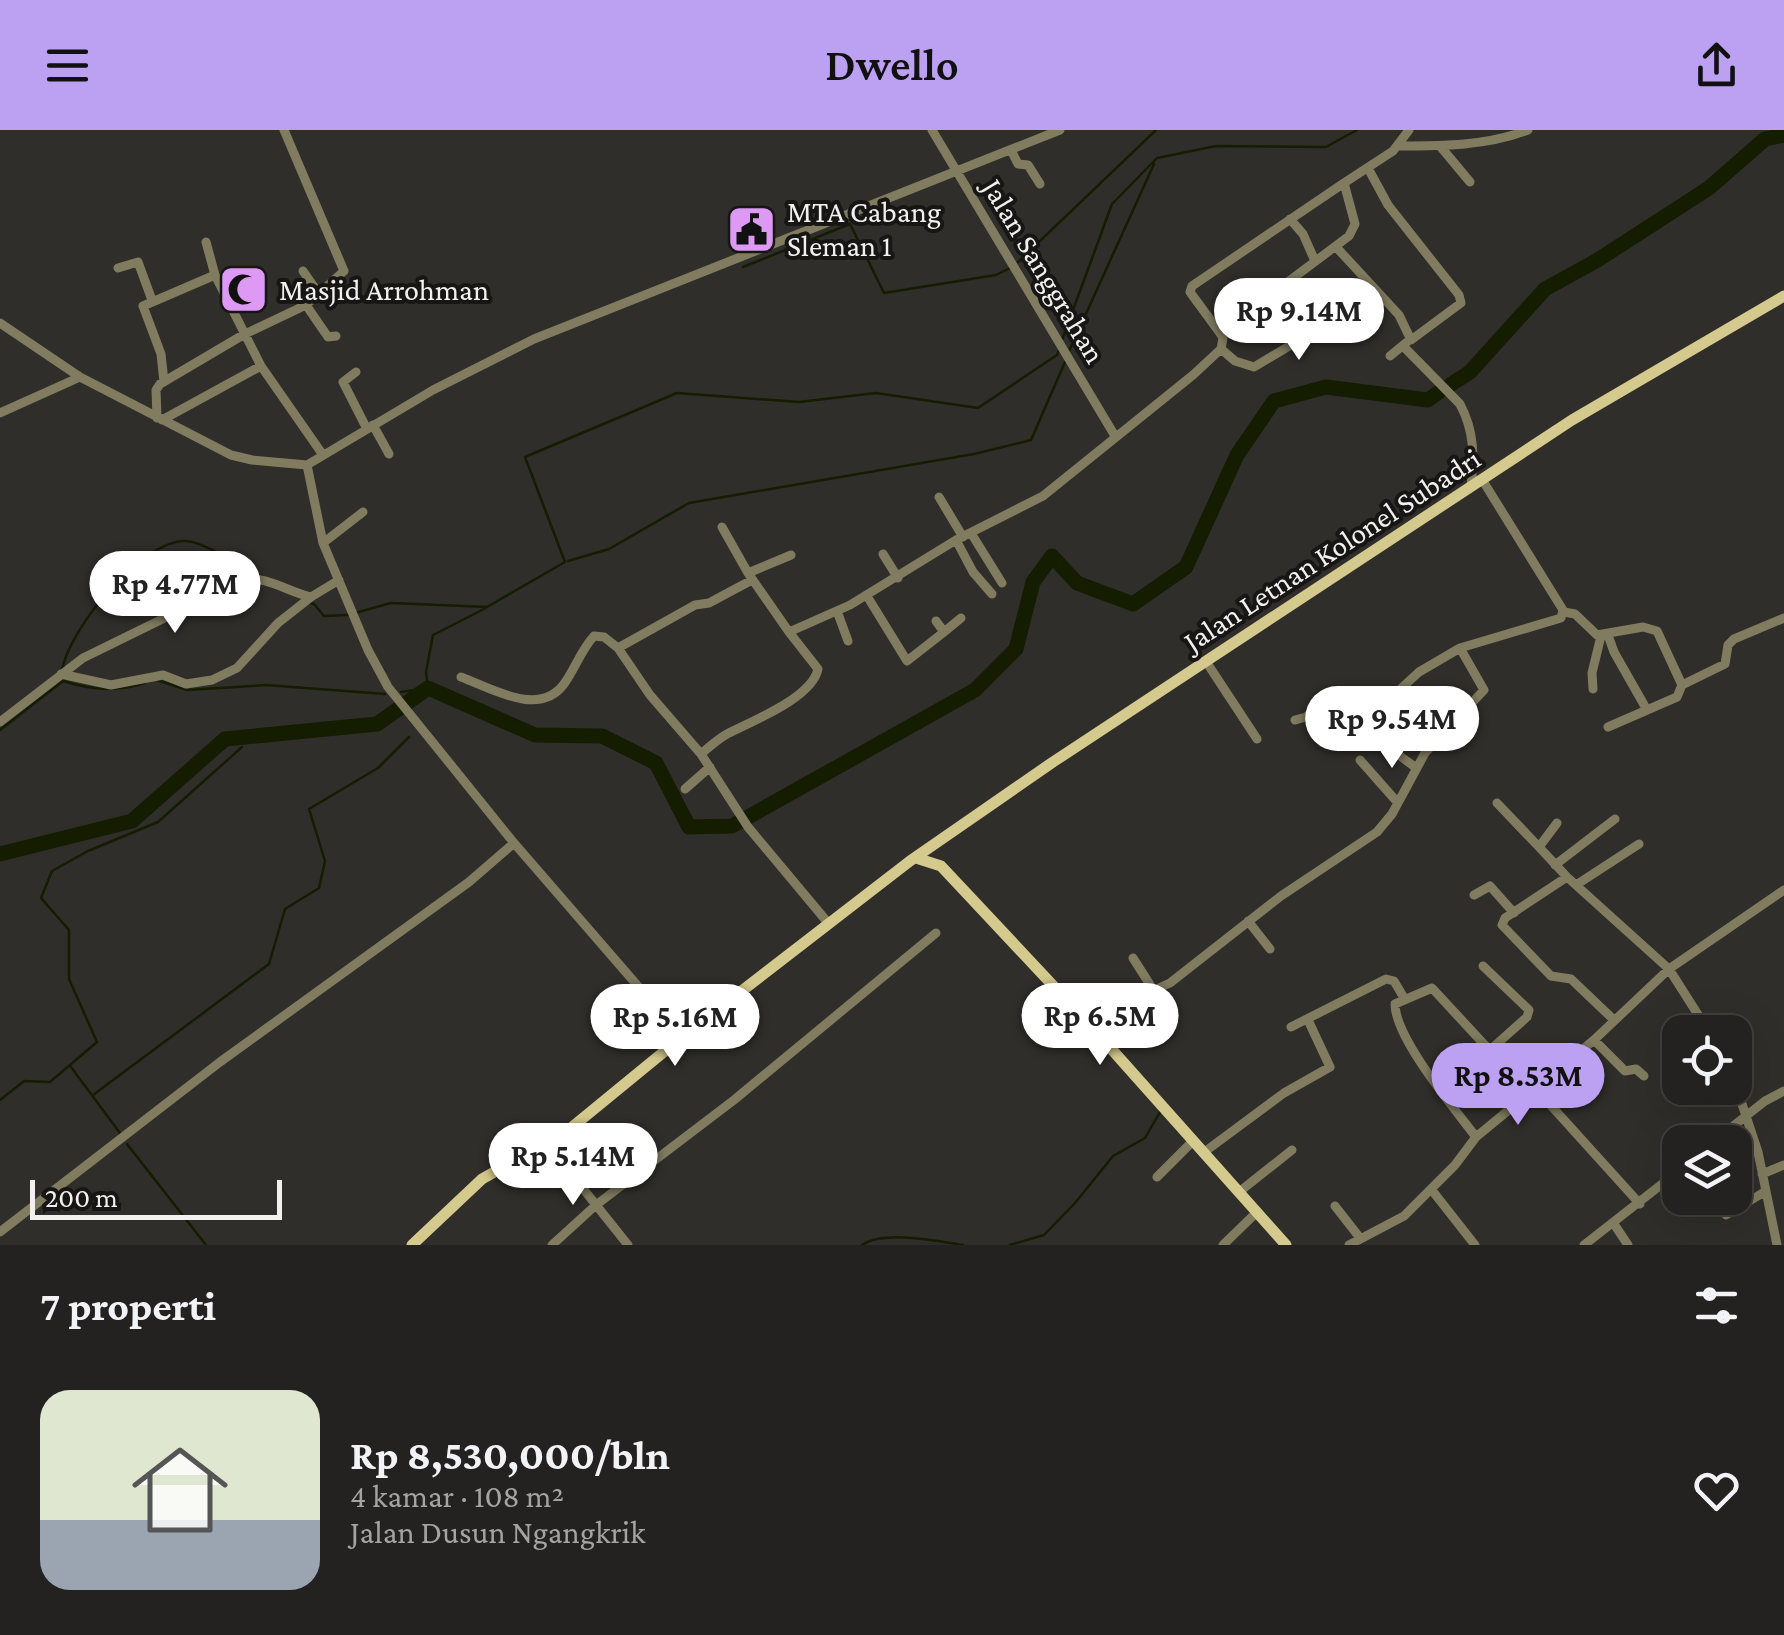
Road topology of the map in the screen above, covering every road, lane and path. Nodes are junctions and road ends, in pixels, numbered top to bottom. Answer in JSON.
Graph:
{"nodes":[{"id":1,"x":284,"y":130,"type":"edge"},
{"id":2,"x":932,"y":130,"type":"edge"},
{"id":3,"x":1060,"y":130,"type":"edge"},
{"id":4,"x":1409,"y":130,"type":"edge"},
{"id":5,"x":1528,"y":130,"type":"edge"},
{"id":6,"x":1398,"y":146,"type":"junction"},
{"id":7,"x":1440,"y":146,"type":"junction"},
{"id":8,"x":1011,"y":150,"type":"junction"},
{"id":9,"x":1369,"y":170,"type":"junction"},
{"id":10,"x":954,"y":172,"type":"junction"},
{"id":11,"x":1470,"y":182,"type":"dead end"},
{"id":12,"x":1344,"y":183,"type":"junction"},
{"id":13,"x":1040,"y":184,"type":"dead end"},
{"id":14,"x":1290,"y":219,"type":"junction"},
{"id":15,"x":206,"y":242,"type":"dead end"},
{"id":16,"x":1336,"y":248,"type":"junction"},
{"id":17,"x":1315,"y":262,"type":"junction"},
{"id":18,"x":118,"y":268,"type":"dead end"},
{"id":19,"x":303,"y":270,"type":"dead end"},
{"id":20,"x":215,"y":274,"type":"junction"},
{"id":21,"x":1279,"y":289,"type":"junction"},
{"id":22,"x":319,"y":294,"type":"junction"},
{"id":23,"x":1784,"y":296,"type":"edge"},
{"id":24,"x":152,"y":300,"type":"junction"},
{"id":25,"x":306,"y":305,"type":"junction"},
{"id":26,"x":0,"y":324,"type":"edge"},
{"id":27,"x":1220,"y":333,"type":"junction"},
{"id":28,"x":243,"y":335,"type":"junction"},
{"id":29,"x":336,"y":336,"type":"dead end"},
{"id":30,"x":1407,"y":343,"type":"junction"},
{"id":31,"x":1220,"y":349,"type":"junction"},
{"id":32,"x":1390,"y":356,"type":"dead end"},
{"id":33,"x":261,"y":366,"type":"junction"},
{"id":34,"x":356,"y":372,"type":"dead end"},
{"id":35,"x":80,"y":377,"type":"junction"},
{"id":36,"x":164,"y":382,"type":"junction"},
{"id":37,"x":0,"y":413,"type":"edge"},
{"id":38,"x":159,"y":419,"type":"junction"},
{"id":39,"x":370,"y":427,"type":"junction"},
{"id":40,"x":1115,"y":436,"type":"junction"},
{"id":41,"x":389,"y":454,"type":"dead end"},
{"id":42,"x":324,"y":455,"type":"junction"},
{"id":43,"x":306,"y":465,"type":"junction"},
{"id":44,"x":1477,"y":484,"type":"junction"},
{"id":45,"x":940,"y":497,"type":"dead end"},
{"id":46,"x":363,"y":512,"type":"dead end"},
{"id":47,"x":722,"y":527,"type":"dead end"},
{"id":48,"x":963,"y":537,"type":"junction"},
{"id":49,"x":323,"y":542,"type":"junction"},
{"id":50,"x":883,"y":554,"type":"dead end"},
{"id":51,"x":791,"y":555,"type":"dead end"},
{"id":52,"x":750,"y":577,"type":"junction"},
{"id":53,"x":898,"y":578,"type":"junction"},
{"id":54,"x":338,"y":580,"type":"junction"},
{"id":55,"x":1002,"y":583,"type":"dead end"},
{"id":56,"x":992,"y":594,"type":"dead end"},
{"id":57,"x":867,"y":596,"type":"junction"},
{"id":58,"x":311,"y":598,"type":"junction"},
{"id":59,"x":838,"y":611,"type":"junction"},
{"id":60,"x":1564,"y":612,"type":"junction"},
{"id":61,"x":961,"y":618,"type":"dead end"},
{"id":62,"x":1784,"y":618,"type":"edge"},
{"id":63,"x":936,"y":621,"type":"dead end"},
{"id":64,"x":789,"y":632,"type":"junction"},
{"id":65,"x":944,"y":632,"type":"junction"},
{"id":66,"x":1605,"y":635,"type":"junction"},
{"id":67,"x":848,"y":640,"type":"dead end"},
{"id":68,"x":618,"y":648,"type":"junction"},
{"id":69,"x":1460,"y":648,"type":"junction"},
{"id":70,"x":1207,"y":663,"type":"junction"},
{"id":71,"x":61,"y":674,"type":"junction"},
{"id":72,"x":460,"y":677,"type":"dead end"},
{"id":73,"x":1682,"y":685,"type":"junction"},
{"id":74,"x":1593,"y":689,"type":"dead end"},
{"id":75,"x":1648,"y":710,"type":"junction"},
{"id":76,"x":1295,"y":720,"type":"dead end"},
{"id":77,"x":0,"y":722,"type":"edge"},
{"id":78,"x":1608,"y":727,"type":"dead end"},
{"id":79,"x":1257,"y":740,"type":"dead end"},
{"id":80,"x":1380,"y":742,"type":"dead end"},
{"id":81,"x":701,"y":754,"type":"junction"},
{"id":82,"x":1360,"y":760,"type":"dead end"},
{"id":83,"x":710,"y":767,"type":"junction"},
{"id":84,"x":1415,"y":767,"type":"junction"},
{"id":85,"x":686,"y":788,"type":"dead end"},
{"id":86,"x":1398,"y":803,"type":"junction"},
{"id":87,"x":1496,"y":803,"type":"dead end"},
{"id":88,"x":1511,"y":808,"type":"dead end"},
{"id":89,"x":1615,"y":819,"type":"dead end"},
{"id":90,"x":1557,"y":824,"type":"dead end"},
{"id":91,"x":514,"y":842,"type":"junction"},
{"id":92,"x":1638,"y":844,"type":"dead end"},
{"id":93,"x":1540,"y":845,"type":"junction"},
{"id":94,"x":932,"y":846,"type":"junction"},
{"id":95,"x":916,"y":858,"type":"junction"},
{"id":96,"x":1555,"y":865,"type":"junction"},
{"id":97,"x":941,"y":866,"type":"junction"},
{"id":98,"x":1566,"y":877,"type":"junction"},
{"id":99,"x":1576,"y":885,"type":"junction"},
{"id":100,"x":1784,"y":890,"type":"edge"},
{"id":101,"x":1474,"y":894,"type":"dead end"},
{"id":102,"x":1514,"y":913,"type":"junction"},
{"id":103,"x":1248,"y":921,"type":"junction"},
{"id":104,"x":829,"y":924,"type":"junction"},
{"id":105,"x":936,"y":933,"type":"dead end"},
{"id":106,"x":1270,"y":949,"type":"dead end"},
{"id":107,"x":1134,"y":958,"type":"dead end"},
{"id":108,"x":1483,"y":966,"type":"dead end"},
{"id":109,"x":1666,"y":972,"type":"junction"},
{"id":110,"x":1156,"y":990,"type":"junction"},
{"id":111,"x":1404,"y":998,"type":"junction"},
{"id":112,"x":1697,"y":1015,"type":"edge"},
{"id":113,"x":1173,"y":1018,"type":"dead end"},
{"id":114,"x":1308,"y":1020,"type":"junction"},
{"id":115,"x":1614,"y":1020,"type":"junction"},
{"id":116,"x":1090,"y":1024,"type":"junction"},
{"id":117,"x":1291,"y":1027,"type":"dead end"},
{"id":118,"x":682,"y":1036,"type":"junction"},
{"id":119,"x":1594,"y":1040,"type":"junction"},
{"id":120,"x":1487,"y":1048,"type":"junction"},
{"id":121,"x":1644,"y":1076,"type":"dead end"},
{"id":122,"x":1435,"y":1083,"type":"junction"},
{"id":123,"x":1784,"y":1091,"type":"edge"},
{"id":124,"x":1533,"y":1092,"type":"junction"},
{"id":125,"x":1743,"y":1105,"type":"edge"},
{"id":126,"x":1746,"y":1115,"type":"junction"},
{"id":127,"x":1734,"y":1125,"type":"edge"},
{"id":128,"x":1476,"y":1137,"type":"junction"},
{"id":129,"x":1193,"y":1140,"type":"junction"},
{"id":130,"x":549,"y":1146,"type":"junction"},
{"id":131,"x":1292,"y":1150,"type":"dead end"},
{"id":132,"x":1204,"y":1152,"type":"junction"},
{"id":133,"x":1784,"y":1165,"type":"edge"},
{"id":134,"x":1762,"y":1174,"type":"junction"},
{"id":135,"x":1157,"y":1177,"type":"dead end"},
{"id":136,"x":1662,"y":1185,"type":"edge"},
{"id":137,"x":1431,"y":1190,"type":"junction"},
{"id":138,"x":1766,"y":1190,"type":"junction"},
{"id":139,"x":1239,"y":1192,"type":"junction"},
{"id":140,"x":1752,"y":1199,"type":"edge"},
{"id":141,"x":1640,"y":1204,"type":"junction"},
{"id":142,"x":596,"y":1205,"type":"junction"},
{"id":143,"x":1334,"y":1206,"type":"dead end"},
{"id":144,"x":1257,"y":1212,"type":"junction"},
{"id":145,"x":1614,"y":1224,"type":"junction"},
{"id":146,"x":0,"y":1232,"type":"edge"},
{"id":147,"x":1360,"y":1238,"type":"junction"},
{"id":148,"x":412,"y":1245,"type":"edge"},
{"id":149,"x":552,"y":1245,"type":"edge"},
{"id":150,"x":628,"y":1245,"type":"edge"},
{"id":151,"x":1223,"y":1245,"type":"edge"},
{"id":152,"x":1286,"y":1245,"type":"edge"},
{"id":153,"x":1349,"y":1245,"type":"edge"},
{"id":154,"x":1475,"y":1245,"type":"edge"},
{"id":155,"x":1584,"y":1245,"type":"edge"},
{"id":156,"x":1628,"y":1245,"type":"edge"},
{"id":157,"x":1777,"y":1245,"type":"edge"}],
"edges":[{"from":1,"to":22,"type":"street"},
{"from":2,"to":10,"type":"street","name":"Jalan Sanggrahan"},
{"from":3,"to":8,"type":"street"},
{"from":4,"to":6,"type":"street"},
{"from":5,"to":7,"type":"street"},
{"from":6,"to":7,"type":"street"},
{"from":6,"to":9,"type":"street"},
{"from":7,"to":11,"type":"street"},
{"from":8,"to":10,"type":"street"},
{"from":8,"to":13,"type":"street"},
{"from":9,"to":12,"type":"street"},
{"from":9,"to":30,"type":"street"},
{"from":10,"to":39,"type":"street"},
{"from":10,"to":40,"type":"street","name":"Jalan Sanggrahan"},
{"from":12,"to":14,"type":"street"},
{"from":12,"to":16,"type":"street"},
{"from":14,"to":17,"type":"street"},
{"from":14,"to":27,"type":"street"},
{"from":15,"to":20,"type":"street"},
{"from":16,"to":17,"type":"street"},
{"from":16,"to":30,"type":"street"},
{"from":17,"to":21,"type":"street"},
{"from":18,"to":24,"type":"street"},
{"from":19,"to":22,"type":"street"},
{"from":20,"to":24,"type":"street"},
{"from":20,"to":28,"type":"street"},
{"from":21,"to":27,"type":"street"},
{"from":21,"to":31,"type":"street"},
{"from":22,"to":25,"type":"street"},
{"from":23,"to":44,"type":"main road","name":"Jalan Letnan Kolonel Subadri"},
{"from":24,"to":36,"type":"street"},
{"from":25,"to":28,"type":"street"},
{"from":25,"to":29,"type":"street"},
{"from":26,"to":35,"type":"street"},
{"from":27,"to":31,"type":"street"},
{"from":28,"to":33,"type":"street"},
{"from":28,"to":36,"type":"street"},
{"from":30,"to":32,"type":"street"},
{"from":30,"to":44,"type":"street"},
{"from":31,"to":40,"type":"street"},
{"from":33,"to":38,"type":"street"},
{"from":33,"to":42,"type":"street"},
{"from":34,"to":39,"type":"street"},
{"from":35,"to":37,"type":"street"},
{"from":35,"to":38,"type":"street"},
{"from":36,"to":38,"type":"street"},
{"from":38,"to":43,"type":"street"},
{"from":39,"to":41,"type":"street"},
{"from":39,"to":42,"type":"street"},
{"from":40,"to":48,"type":"street"},
{"from":42,"to":43,"type":"street"},
{"from":43,"to":49,"type":"street"},
{"from":44,"to":60,"type":"street"},
{"from":44,"to":70,"type":"main road","name":"Jalan Letnan Kolonel Subadri"},
{"from":45,"to":48,"type":"street"},
{"from":46,"to":49,"type":"street"},
{"from":47,"to":52,"type":"street"},
{"from":48,"to":53,"type":"street"},
{"from":48,"to":55,"type":"street"},
{"from":48,"to":56,"type":"street"},
{"from":49,"to":54,"type":"street"},
{"from":50,"to":53,"type":"street"},
{"from":51,"to":52,"type":"street"},
{"from":52,"to":64,"type":"street"},
{"from":52,"to":68,"type":"street"},
{"from":53,"to":57,"type":"street"},
{"from":54,"to":58,"type":"street"},
{"from":54,"to":91,"type":"street"},
{"from":57,"to":59,"type":"street"},
{"from":57,"to":65,"type":"street"},
{"from":58,"to":71,"type":"street"},
{"from":58,"to":71,"type":"street"},
{"from":59,"to":64,"type":"street"},
{"from":59,"to":67,"type":"street"},
{"from":60,"to":66,"type":"street"},
{"from":60,"to":69,"type":"street"},
{"from":61,"to":65,"type":"street"},
{"from":62,"to":73,"type":"street"},
{"from":63,"to":65,"type":"street"},
{"from":64,"to":81,"type":"street"},
{"from":66,"to":73,"type":"street"},
{"from":66,"to":74,"type":"street"},
{"from":66,"to":75,"type":"street"},
{"from":68,"to":72,"type":"street"},
{"from":68,"to":81,"type":"street"},
{"from":69,"to":76,"type":"street"},
{"from":69,"to":84,"type":"street"},
{"from":70,"to":79,"type":"street"},
{"from":70,"to":94,"type":"main road","name":"Jalan Letnan Kolonel Subadri"},
{"from":71,"to":77,"type":"street"},
{"from":73,"to":75,"type":"street"},
{"from":75,"to":78,"type":"street"},
{"from":80,"to":84,"type":"street"},
{"from":81,"to":83,"type":"street"},
{"from":82,"to":86,"type":"street"},
{"from":83,"to":85,"type":"street"},
{"from":83,"to":104,"type":"street"},
{"from":84,"to":86,"type":"street"},
{"from":86,"to":103,"type":"street"},
{"from":87,"to":93,"type":"street"},
{"from":88,"to":93,"type":"street"},
{"from":89,"to":96,"type":"street"},
{"from":90,"to":93,"type":"street"},
{"from":91,"to":118,"type":"street"},
{"from":91,"to":146,"type":"street"},
{"from":92,"to":99,"type":"street"},
{"from":93,"to":96,"type":"street"},
{"from":94,"to":95,"type":"main road","name":"Jalan Letnan Kolonel Subadri"},
{"from":94,"to":97,"type":"main road"},
{"from":95,"to":97,"type":"main road"},
{"from":95,"to":104,"type":"main road","name":"Jalan Letnan Kolonel Subadri"},
{"from":96,"to":98,"type":"street"},
{"from":97,"to":116,"type":"main road"},
{"from":98,"to":99,"type":"street"},
{"from":98,"to":102,"type":"street"},
{"from":99,"to":109,"type":"street"},
{"from":100,"to":109,"type":"street"},
{"from":101,"to":102,"type":"street"},
{"from":102,"to":115,"type":"street"},
{"from":103,"to":106,"type":"street"},
{"from":103,"to":110,"type":"street"},
{"from":104,"to":118,"type":"main road","name":"Jalan Letnan Kolonel Subadri"},
{"from":105,"to":142,"type":"street"},
{"from":107,"to":110,"type":"street"},
{"from":108,"to":120,"type":"street"},
{"from":109,"to":112,"type":"street"},
{"from":109,"to":115,"type":"street"},
{"from":110,"to":113,"type":"street"},
{"from":110,"to":116,"type":"street"},
{"from":111,"to":114,"type":"street"},
{"from":111,"to":120,"type":"street"},
{"from":111,"to":122,"type":"street"},
{"from":114,"to":117,"type":"street"},
{"from":114,"to":132,"type":"street"},
{"from":115,"to":119,"type":"street"},
{"from":116,"to":129,"type":"main road"},
{"from":118,"to":130,"type":"main road","name":"Jalan Letnan Kolonel Subadri"},
{"from":119,"to":121,"type":"street"},
{"from":119,"to":124,"type":"street"},
{"from":120,"to":122,"type":"street"},
{"from":120,"to":124,"type":"street"},
{"from":122,"to":128,"type":"street"},
{"from":123,"to":126,"type":"street"},
{"from":124,"to":128,"type":"street"},
{"from":124,"to":141,"type":"street"},
{"from":125,"to":126,"type":"street"},
{"from":126,"to":127,"type":"street"},
{"from":126,"to":134,"type":"street"},
{"from":128,"to":137,"type":"street"},
{"from":129,"to":132,"type":"main road"},
{"from":129,"to":135,"type":"street"},
{"from":130,"to":142,"type":"street"},
{"from":130,"to":148,"type":"main road","name":"Jalan Letnan Kolonel Subadri"},
{"from":131,"to":139,"type":"street"},
{"from":132,"to":139,"type":"main road"},
{"from":133,"to":134,"type":"street"},
{"from":134,"to":138,"type":"street"},
{"from":136,"to":141,"type":"street"},
{"from":137,"to":147,"type":"street"},
{"from":137,"to":154,"type":"street"},
{"from":138,"to":140,"type":"street"},
{"from":138,"to":157,"type":"street"},
{"from":139,"to":144,"type":"main road"},
{"from":141,"to":145,"type":"street"},
{"from":142,"to":149,"type":"street"},
{"from":142,"to":150,"type":"street"},
{"from":143,"to":147,"type":"street"},
{"from":144,"to":151,"type":"street"},
{"from":144,"to":152,"type":"main road"},
{"from":145,"to":155,"type":"street"},
{"from":145,"to":156,"type":"street"},
{"from":147,"to":153,"type":"street"}]}
